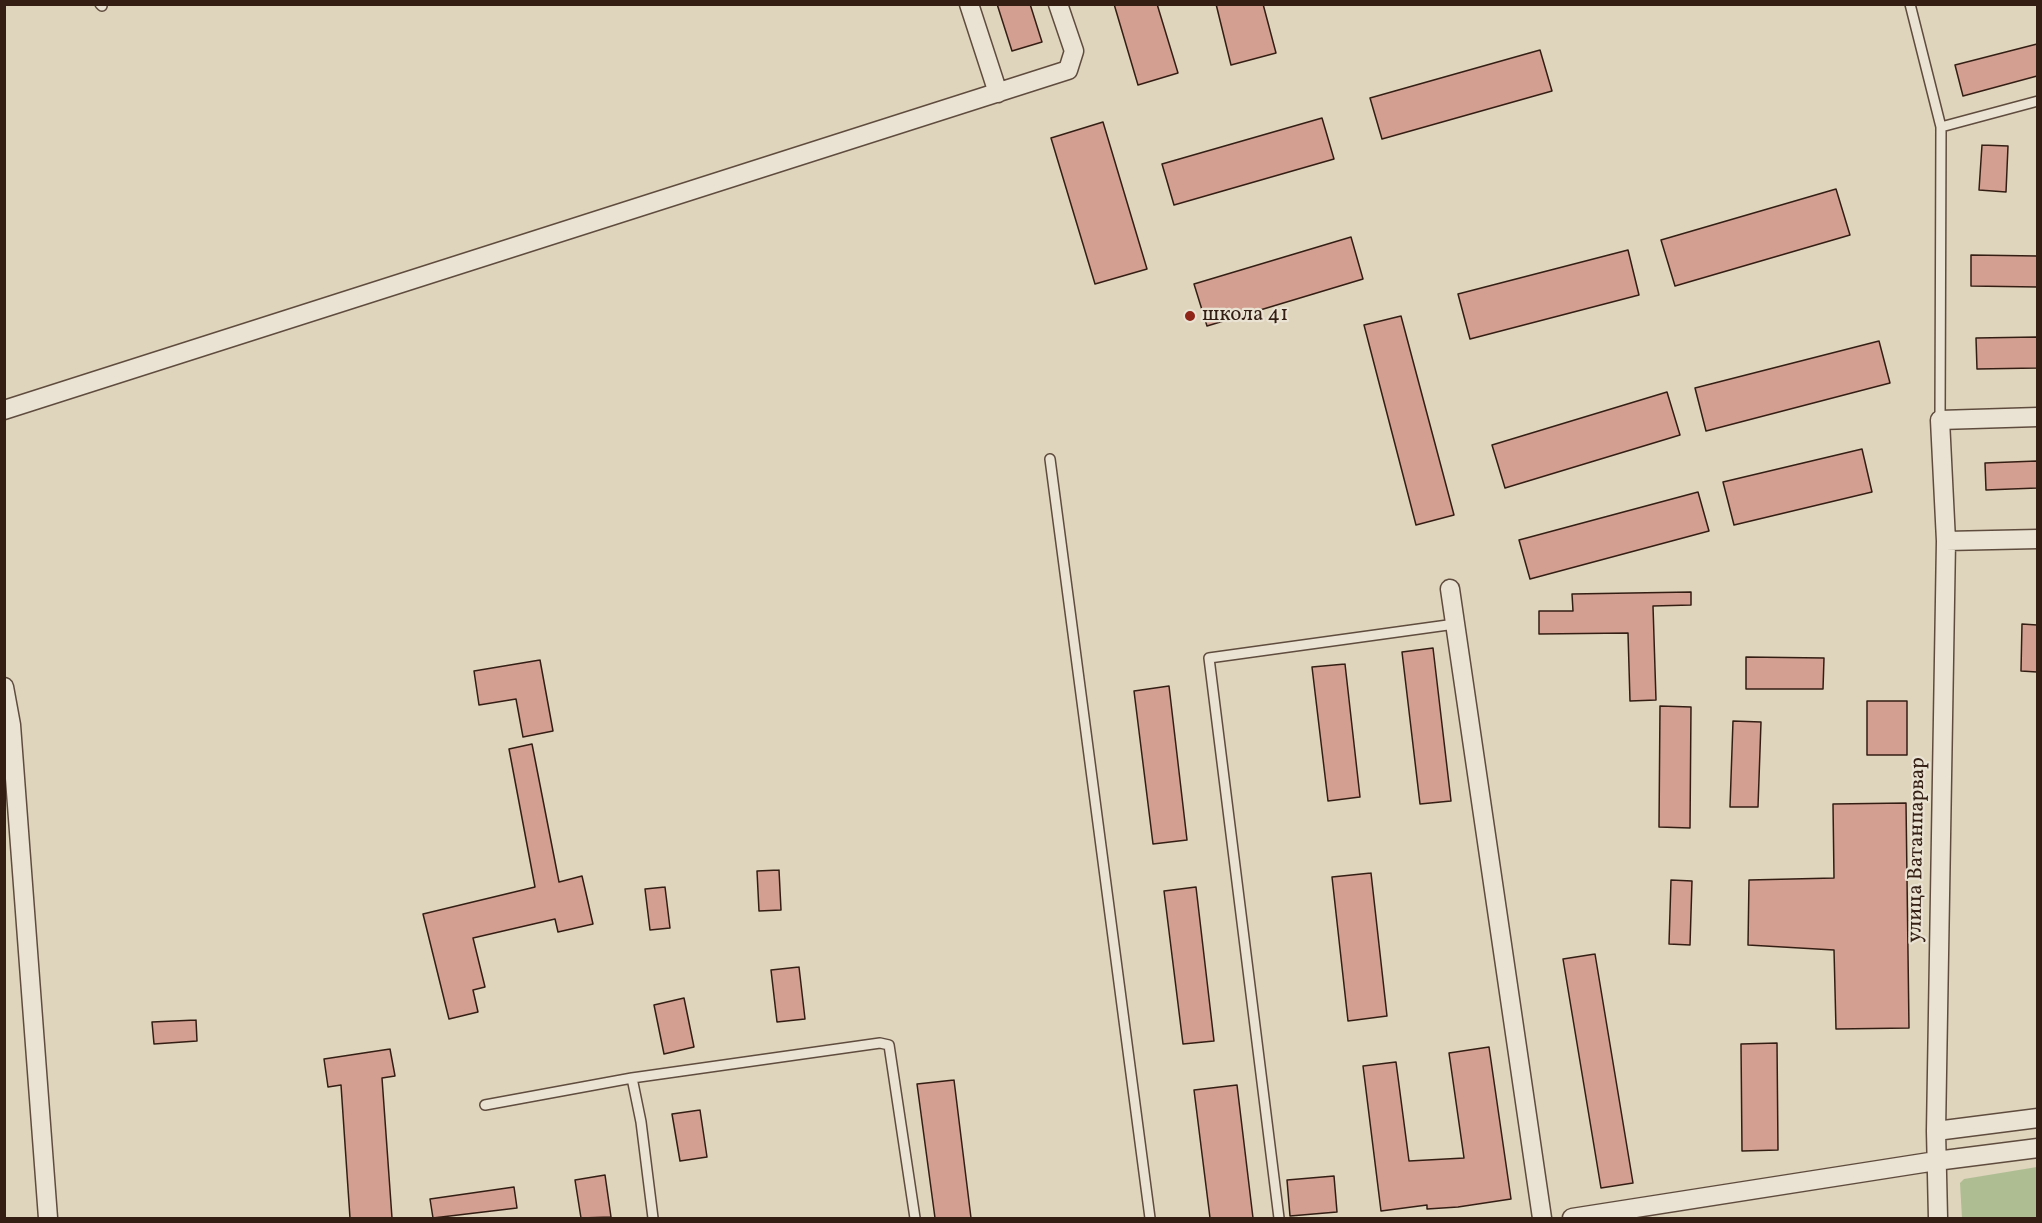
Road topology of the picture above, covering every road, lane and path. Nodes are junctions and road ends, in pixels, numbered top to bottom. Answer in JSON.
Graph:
{"nodes":[{"id":1,"x":969,"y":4,"type":"edge"},
{"id":2,"x":1058,"y":4,"type":"edge"},
{"id":3,"x":1910,"y":4,"type":"edge"},
{"id":4,"x":998,"y":93,"type":"junction"},
{"id":5,"x":2037,"y":101,"type":"edge"},
{"id":6,"x":1941,"y":127,"type":"junction"},
{"id":7,"x":4,"y":410,"type":"edge"},
{"id":8,"x":2037,"y":417,"type":"edge"},
{"id":9,"x":1940,"y":420,"type":"junction"},
{"id":10,"x":1050,"y":459,"type":"dead end"},
{"id":11,"x":2037,"y":539,"type":"edge"},
{"id":12,"x":1946,"y":541,"type":"junction"},
{"id":13,"x":1450,"y":589,"type":"dead end"},
{"id":14,"x":1455,"y":624,"type":"junction"},
{"id":15,"x":4,"y":687,"type":"edge"},
{"id":16,"x":632,"y":1078,"type":"junction"},
{"id":17,"x":485,"y":1106,"type":"dead end"},
{"id":18,"x":2037,"y":1118,"type":"edge"},
{"id":19,"x":1936,"y":1131,"type":"junction"},
{"id":20,"x":2037,"y":1148,"type":"edge"},
{"id":21,"x":1936,"y":1161,"type":"junction"},
{"id":22,"x":48,"y":1218,"type":"edge"},
{"id":23,"x":653,"y":1218,"type":"edge"},
{"id":24,"x":915,"y":1218,"type":"edge"},
{"id":25,"x":1150,"y":1218,"type":"edge"},
{"id":26,"x":1279,"y":1218,"type":"edge"},
{"id":27,"x":1542,"y":1218,"type":"edge"},
{"id":28,"x":1572,"y":1218,"type":"edge"},
{"id":29,"x":1938,"y":1218,"type":"edge"}],
"edges":[{"from":1,"to":4,"type":"street"},
{"from":2,"to":4,"type":"street"},
{"from":3,"to":6,"type":"lane"},
{"from":4,"to":7,"type":"street"},
{"from":5,"to":6,"type":"lane"},
{"from":6,"to":9,"type":"lane"},
{"from":8,"to":9,"type":"street"},
{"from":9,"to":12,"type":"street","name":"улица Ватанпарвар"},
{"from":10,"to":25,"type":"lane"},
{"from":11,"to":12,"type":"street"},
{"from":12,"to":19,"type":"street","name":"улица Ватанпарвар"},
{"from":13,"to":14,"type":"street"},
{"from":14,"to":26,"type":"lane"},
{"from":14,"to":27,"type":"street"},
{"from":15,"to":22,"type":"street"},
{"from":16,"to":17,"type":"lane"},
{"from":16,"to":23,"type":"lane"},
{"from":16,"to":24,"type":"lane"},
{"from":18,"to":19,"type":"street"},
{"from":19,"to":21,"type":"street","name":"улица Ватанпарвар"},
{"from":20,"to":21,"type":"street"},
{"from":21,"to":28,"type":"street"},
{"from":21,"to":29,"type":"street","name":"улица Ватанпарвар"}]}
